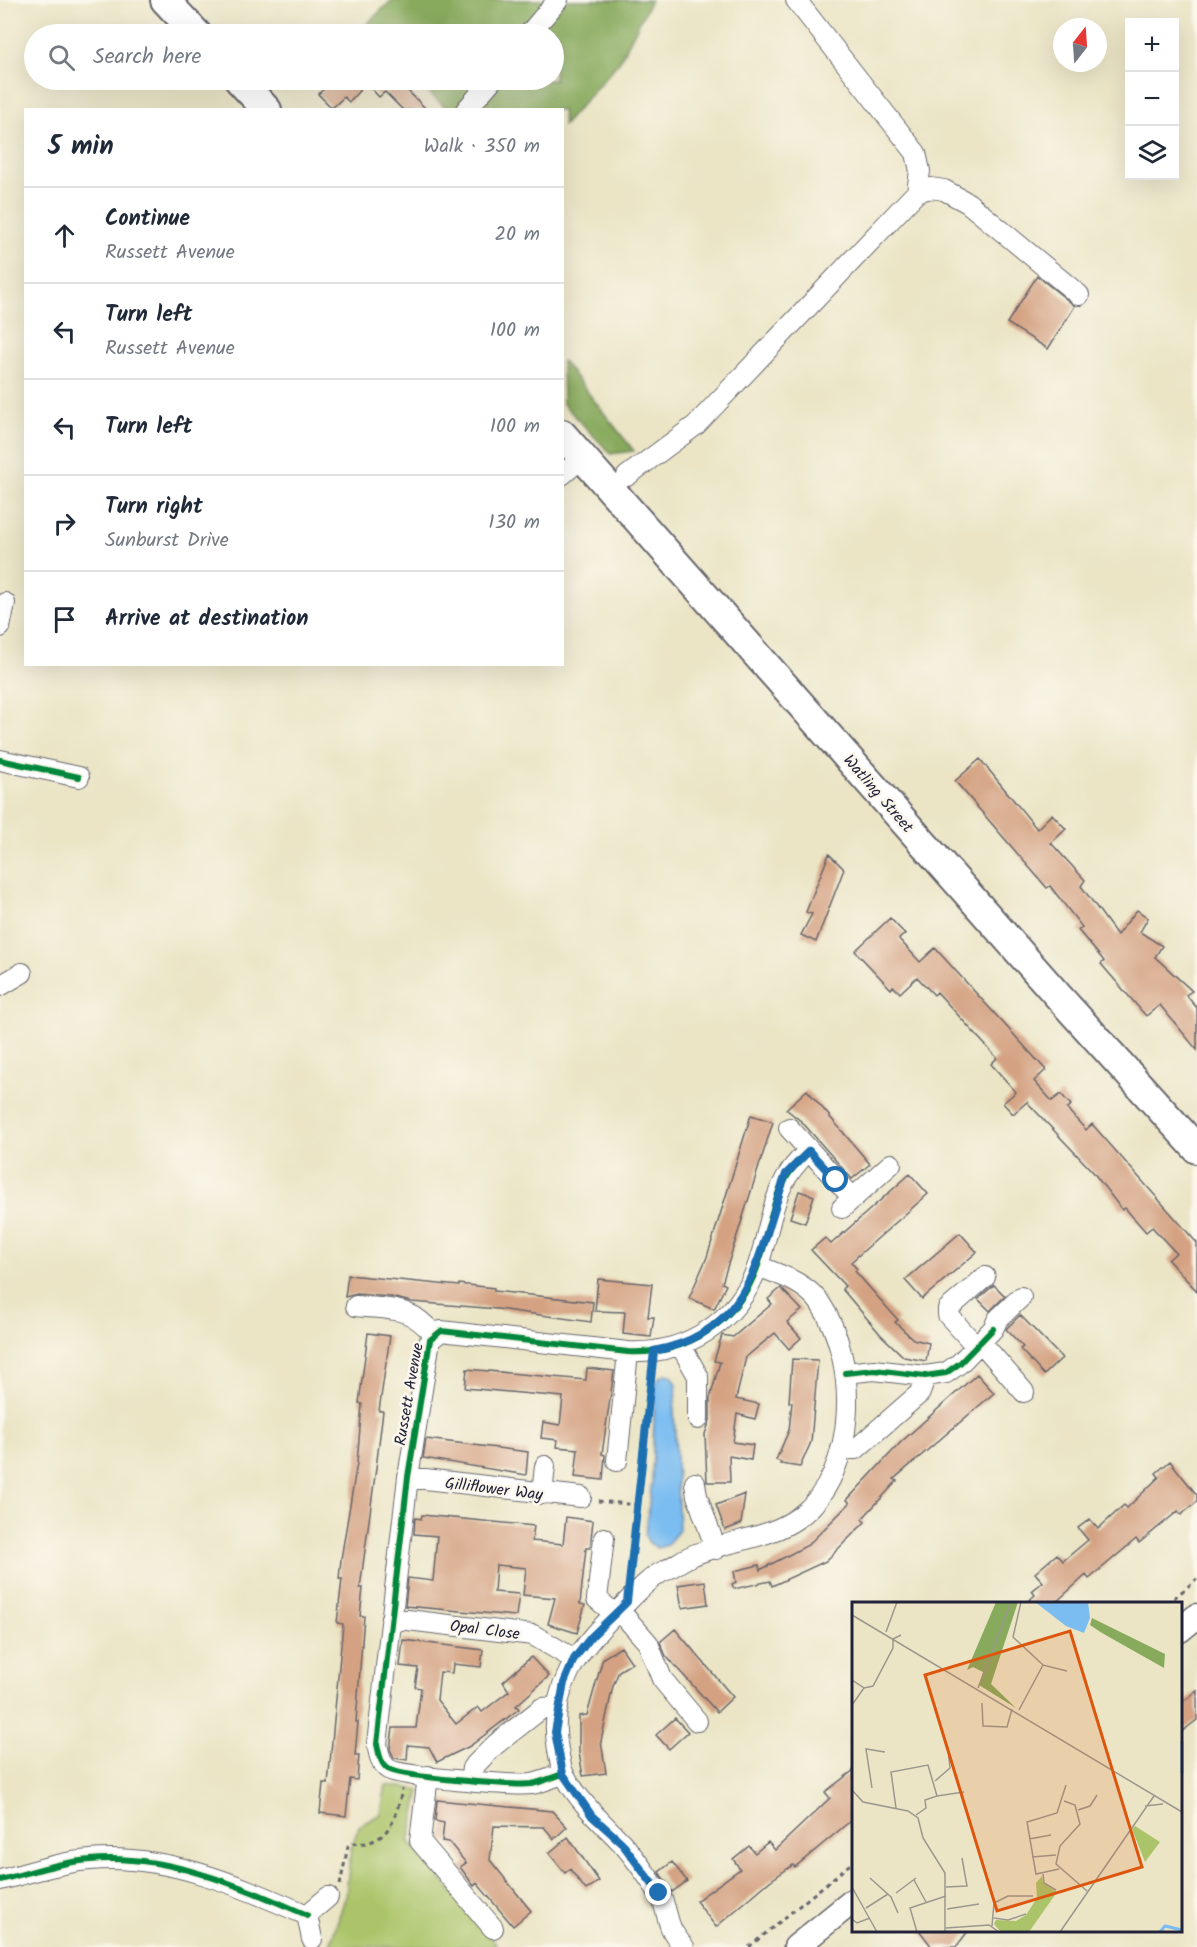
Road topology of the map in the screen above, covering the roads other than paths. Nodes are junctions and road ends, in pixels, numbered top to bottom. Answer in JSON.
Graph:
{"nodes":[{"id":1,"x":165,"y":0,"type":"edge"},
{"id":2,"x":558,"y":0,"type":"edge"},
{"id":3,"x":796,"y":0,"type":"edge"},
{"id":4,"x":188,"y":24,"type":"edge"},
{"id":5,"x":538,"y":24,"type":"edge"},
{"id":6,"x":248,"y":90,"type":"edge"},
{"id":7,"x":483,"y":90,"type":"edge"},
{"id":8,"x":265,"y":108,"type":"edge"},
{"id":9,"x":468,"y":108,"type":"edge"},
{"id":10,"x":917,"y":192,"type":"junction"},
{"id":11,"x":1079,"y":295,"type":"dead end"},
{"id":12,"x":564,"y":440,"type":"edge"},
{"id":13,"x":573,"y":466,"type":"edge"},
{"id":14,"x":627,"y":476,"type":"dead end"},
{"id":15,"x":5,"y":603,"type":"dead end"},
{"id":16,"x":0,"y":627,"type":"edge"},
{"id":17,"x":0,"y":760,"type":"edge"},
{"id":18,"x":79,"y":777,"type":"dead end"},
{"id":19,"x":22,"y":973,"type":"dead end"},
{"id":20,"x":0,"y":986,"type":"edge"},
{"id":21,"x":789,"y":1128,"type":"dead end"},
{"id":22,"x":1197,"y":1149,"type":"edge"},
{"id":23,"x":809,"y":1151,"type":"junction"},
{"id":24,"x":891,"y":1164,"type":"dead end"},
{"id":25,"x":758,"y":1266,"type":"junction"},
{"id":26,"x":985,"y":1277,"type":"dead end"},
{"id":27,"x":1021,"y":1297,"type":"dead end"},
{"id":28,"x":356,"y":1306,"type":"dead end"},
{"id":29,"x":434,"y":1335,"type":"junction"},
{"id":30,"x":983,"y":1339,"type":"junction"},
{"id":31,"x":681,"y":1346,"type":"junction"},
{"id":32,"x":628,"y":1352,"type":"junction"},
{"id":33,"x":845,"y":1373,"type":"junction"},
{"id":34,"x":925,"y":1376,"type":"junction"},
{"id":35,"x":1024,"y":1392,"type":"dead end"},
{"id":36,"x":698,"y":1419,"type":"dead end"},
{"id":37,"x":841,"y":1449,"type":"junction"},
{"id":38,"x":617,"y":1461,"type":"dead end"},
{"id":39,"x":545,"y":1466,"type":"dead end"},
{"id":40,"x":408,"y":1477,"type":"junction"},
{"id":41,"x":695,"y":1483,"type":"dead end"},
{"id":42,"x":542,"y":1494,"type":"junction"},
{"id":43,"x":581,"y":1497,"type":"road end"},
{"id":44,"x":604,"y":1538,"type":"dead end"},
{"id":45,"x":716,"y":1549,"type":"junction"},
{"id":46,"x":620,"y":1609,"type":"junction"},
{"id":47,"x":1197,"y":1616,"type":"edge"},
{"id":48,"x":390,"y":1618,"type":"junction"},
{"id":49,"x":1182,"y":1628,"type":"edge"},
{"id":50,"x":574,"y":1659,"type":"junction"},
{"id":51,"x":558,"y":1707,"type":"junction"},
{"id":52,"x":697,"y":1721,"type":"dead end"},
{"id":53,"x":563,"y":1774,"type":"junction"},
{"id":54,"x":428,"y":1776,"type":"junction"},
{"id":55,"x":470,"y":1781,"type":"junction"},
{"id":56,"x":0,"y":1880,"type":"edge"},
{"id":57,"x":334,"y":1893,"type":"road end"},
{"id":58,"x":852,"y":1902,"type":"edge"},
{"id":59,"x":307,"y":1915,"type":"junction"},
{"id":60,"x":493,"y":1928,"type":"dead end"},
{"id":61,"x":312,"y":1939,"type":"dead end"},
{"id":62,"x":684,"y":1947,"type":"edge"},
{"id":63,"x":796,"y":1947,"type":"edge"}],
"edges":[{"from":1,"to":4,"type":"highway"},
{"from":2,"to":5,"type":"street"},
{"from":3,"to":10,"type":"street"},
{"from":6,"to":8,"type":"highway"},
{"from":7,"to":9,"type":"street"},
{"from":10,"to":11,"type":"street"},
{"from":10,"to":14,"type":"street"},
{"from":12,"to":13,"type":"highway","name":"Watling Street"},
{"from":13,"to":22,"type":"highway","name":"Watling Street"},
{"from":15,"to":16,"type":"street"},
{"from":17,"to":18,"type":"street"},
{"from":19,"to":20,"type":"street"},
{"from":21,"to":23,"type":"street"},
{"from":23,"to":24,"type":"street"},
{"from":23,"to":25,"type":"street","name":"Russett Avenue"},
{"from":25,"to":31,"type":"street","name":"Russett Avenue"},
{"from":25,"to":33,"type":"street"},
{"from":26,"to":30,"type":"street"},
{"from":27,"to":30,"type":"street"},
{"from":28,"to":29,"type":"street"},
{"from":29,"to":32,"type":"street","name":"Russett Avenue"},
{"from":29,"to":40,"type":"street","name":"Russett Avenue"},
{"from":30,"to":34,"type":"street"},
{"from":30,"to":35,"type":"street"},
{"from":31,"to":32,"type":"street","name":"Russett Avenue"},
{"from":31,"to":36,"type":"street"},
{"from":32,"to":38,"type":"street"},
{"from":33,"to":34,"type":"street"},
{"from":33,"to":37,"type":"street"},
{"from":34,"to":37,"type":"street"},
{"from":37,"to":45,"type":"street"},
{"from":39,"to":42,"type":"street"},
{"from":40,"to":42,"type":"street","name":"Gilliflower Way"},
{"from":40,"to":48,"type":"street","name":"Russett Avenue"},
{"from":41,"to":45,"type":"street"},
{"from":42,"to":43,"type":"street","name":"Gilliflower Way"},
{"from":44,"to":46,"type":"street"},
{"from":45,"to":46,"type":"street"},
{"from":46,"to":50,"type":"street"},
{"from":46,"to":52,"type":"street"},
{"from":47,"to":49,"type":"main road"},
{"from":48,"to":50,"type":"street","name":"Opal Close"},
{"from":48,"to":54,"type":"street","name":"Russett Avenue"},
{"from":50,"to":51,"type":"street"},
{"from":51,"to":53,"type":"street"},
{"from":51,"to":55,"type":"street"},
{"from":53,"to":55,"type":"street","name":"Russett Avenue"},
{"from":53,"to":62,"type":"street"},
{"from":54,"to":55,"type":"street","name":"Russett Avenue"},
{"from":54,"to":60,"type":"street"},
{"from":56,"to":59,"type":"street"},
{"from":57,"to":59,"type":"street"},
{"from":58,"to":63,"type":"main road"},
{"from":59,"to":61,"type":"street"}]}
